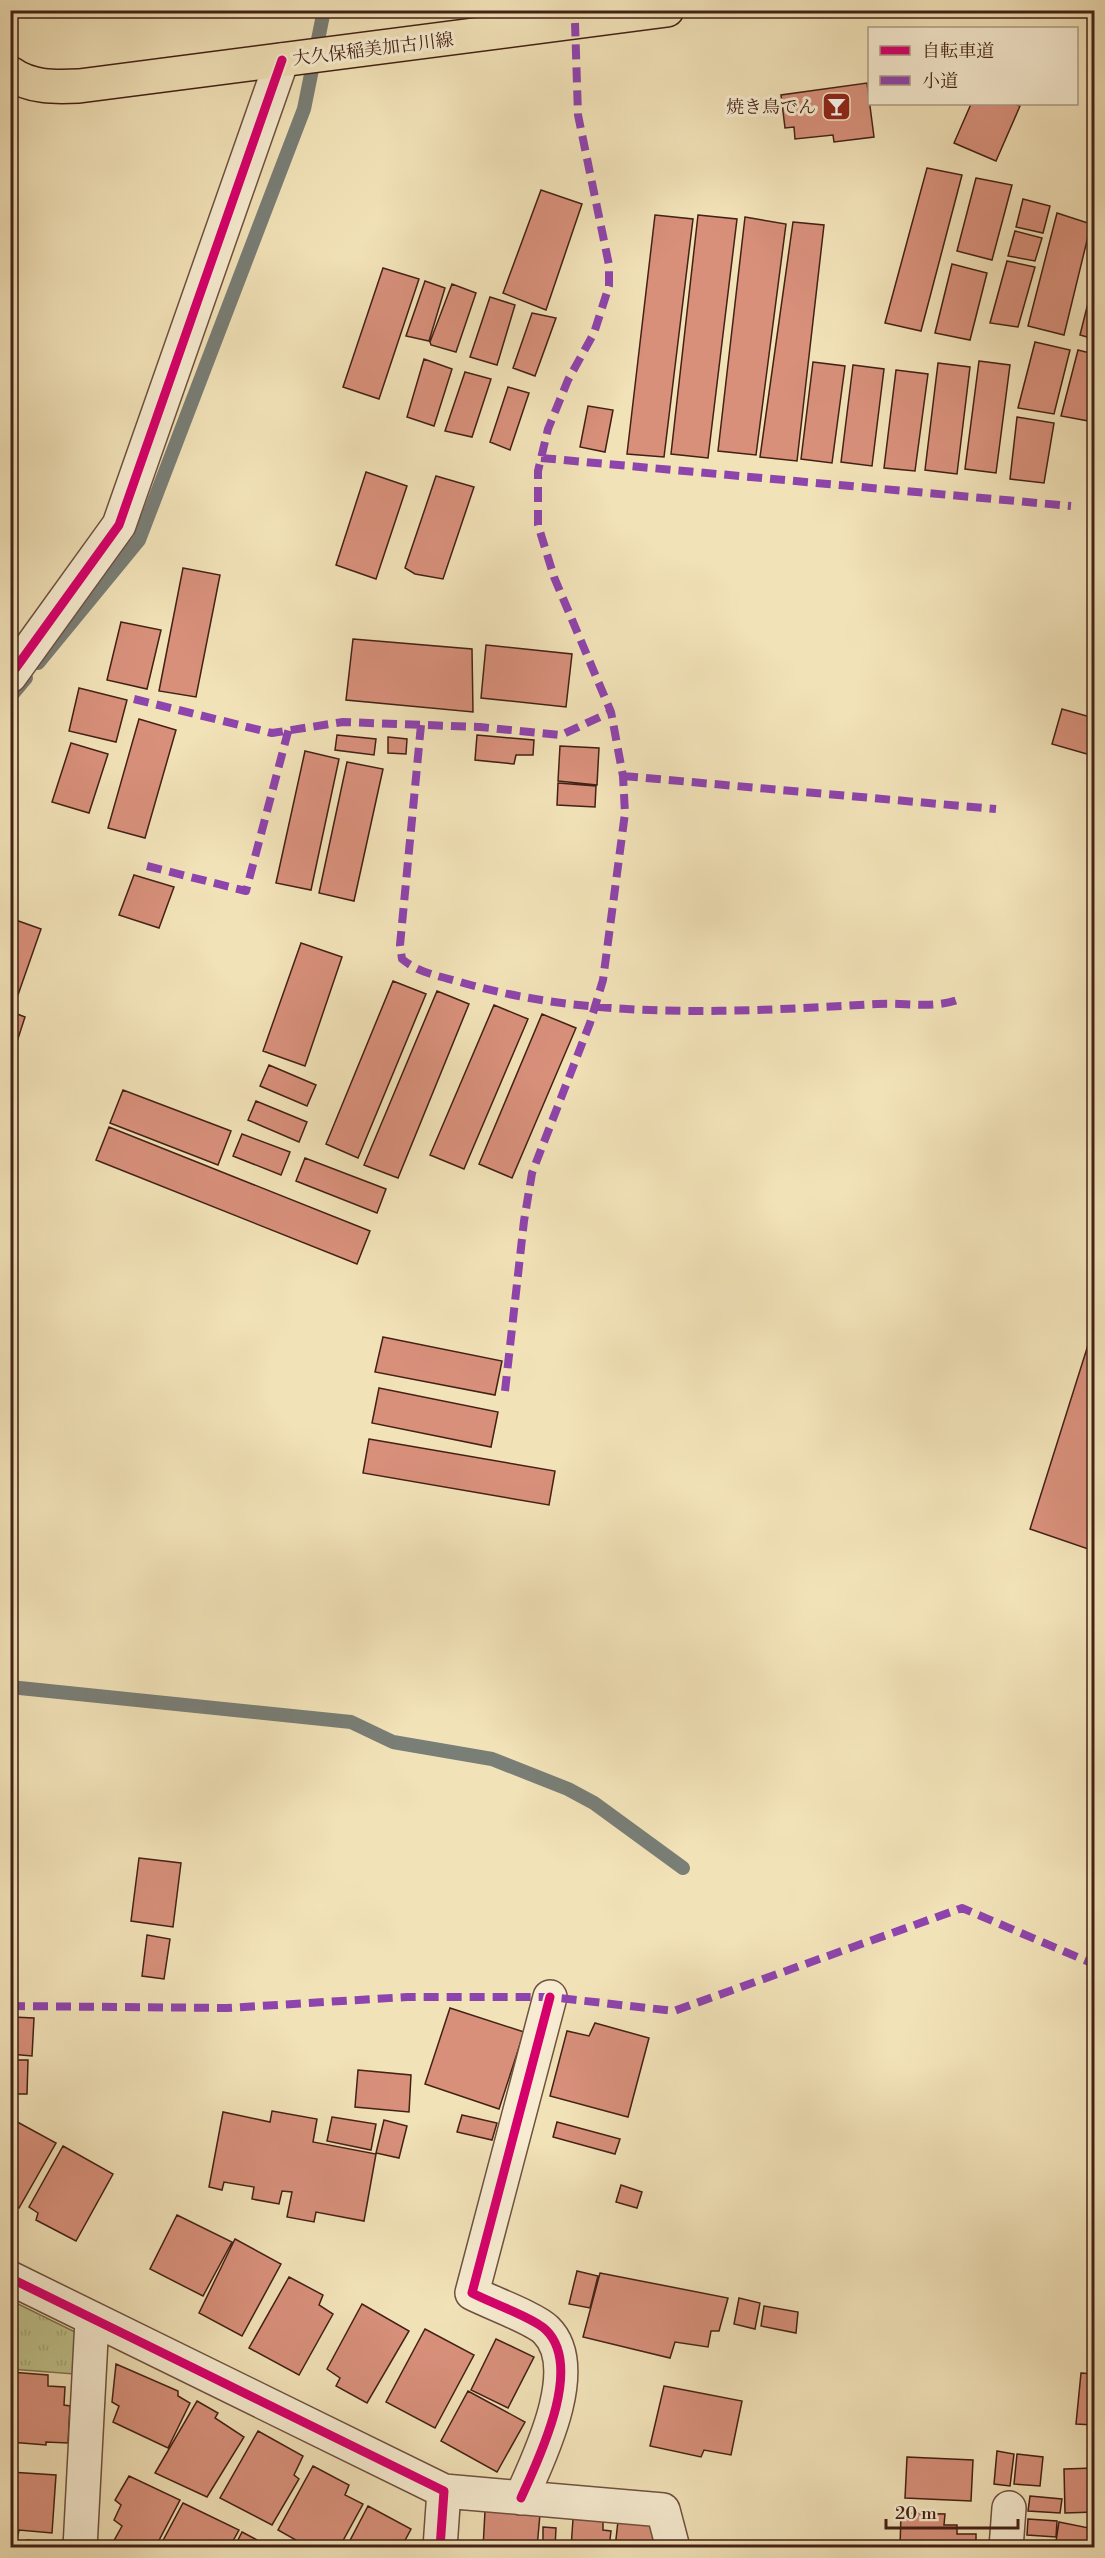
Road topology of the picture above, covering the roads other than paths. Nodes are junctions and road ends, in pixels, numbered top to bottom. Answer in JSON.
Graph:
{"nodes":[{"id":1,"x":667,"y":10,"type":"edge"},
{"id":2,"x":282,"y":60,"type":"junction"},
{"id":3,"x":10,"y":73,"type":"edge"},
{"id":4,"x":10,"y":676,"type":"edge"},
{"id":5,"x":550,"y":1997,"type":"dead end"},
{"id":6,"x":10,"y":2278,"type":"edge"},
{"id":7,"x":92,"y":2320,"type":"junction"},
{"id":8,"x":444,"y":2492,"type":"junction"},
{"id":9,"x":521,"y":2498,"type":"junction"},
{"id":10,"x":1009,"y":2508,"type":"dead end"},
{"id":11,"x":80,"y":2547,"type":"edge"},
{"id":12,"x":440,"y":2547,"type":"edge"},
{"id":13,"x":673,"y":2547,"type":"edge"},
{"id":14,"x":1006,"y":2547,"type":"edge"}],
"edges":[{"from":1,"to":2,"type":"main road","name":"大久保稲美加古川線"},
{"from":2,"to":3,"type":"main road","name":"大久保稲美加古川線"},
{"from":2,"to":4,"type":"street"},
{"from":5,"to":9,"type":"street"},
{"from":6,"to":7,"type":"street"},
{"from":7,"to":8,"type":"street"},
{"from":7,"to":11,"type":"street"},
{"from":8,"to":9,"type":"street"},
{"from":8,"to":12,"type":"street"},
{"from":9,"to":13,"type":"street"},
{"from":10,"to":14,"type":"street"}]}
